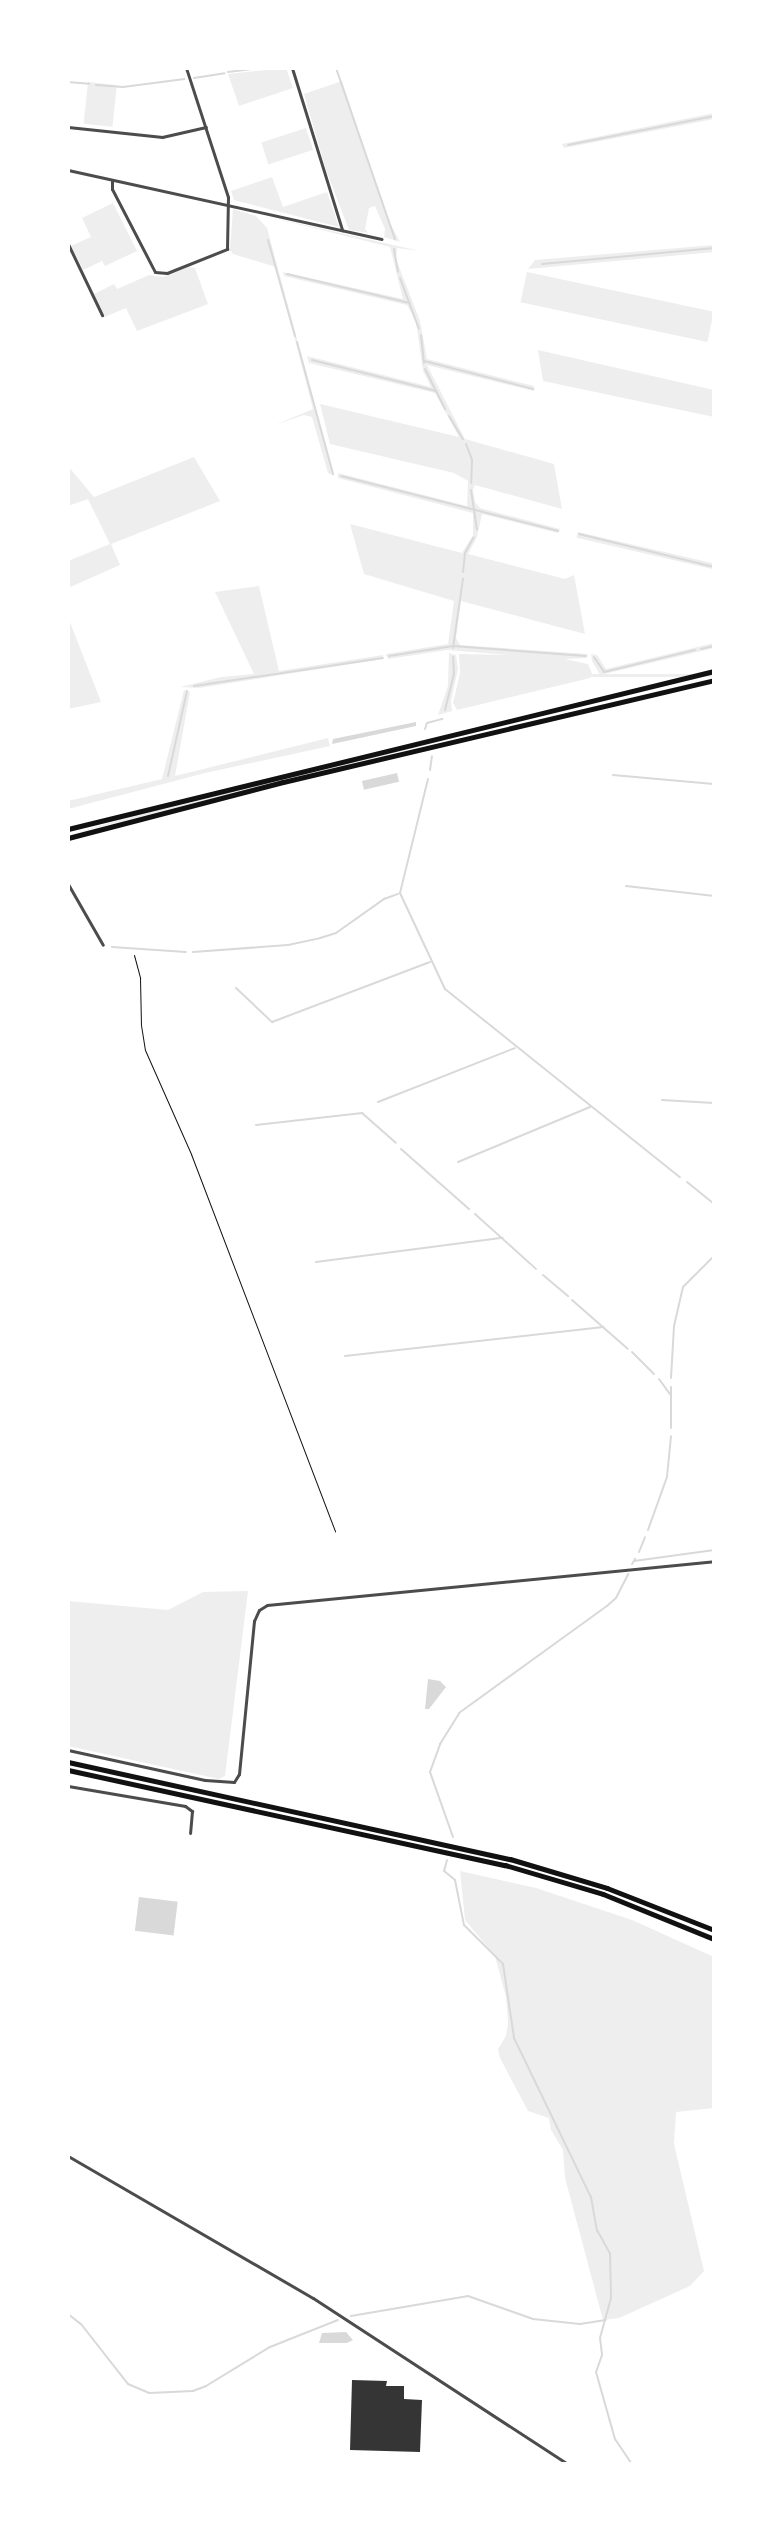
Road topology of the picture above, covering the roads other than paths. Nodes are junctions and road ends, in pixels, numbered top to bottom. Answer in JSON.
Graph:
{"nodes":[{"id":1,"x":186,"y":68,"type":"edge"},
{"id":2,"x":292,"y":68,"type":"edge"},
{"id":3,"x":68,"y":127,"type":"edge"},
{"id":4,"x":206,"y":127,"type":"junction"},
{"id":5,"x":68,"y":170,"type":"edge"},
{"id":6,"x":112,"y":181,"type":"junction"},
{"id":7,"x":228,"y":206,"type":"junction"},
{"id":8,"x":342,"y":230,"type":"junction"},
{"id":9,"x":382,"y":239,"type":"dead end"},
{"id":10,"x":68,"y":244,"type":"edge"},
{"id":11,"x":102,"y":315,"type":"dead end"},
{"id":12,"x":714,"y":671,"type":"edge"},
{"id":13,"x":714,"y":680,"type":"edge"},
{"id":14,"x":68,"y":829,"type":"edge"},
{"id":15,"x":68,"y":838,"type":"edge"},
{"id":16,"x":68,"y":884,"type":"edge"},
{"id":17,"x":103,"y":945,"type":"dead end"},
{"id":18,"x":714,"y":1561,"type":"edge"},
{"id":19,"x":68,"y":1750,"type":"edge"},
{"id":20,"x":68,"y":1762,"type":"edge"},
{"id":21,"x":68,"y":1770,"type":"edge"},
{"id":22,"x":68,"y":1786,"type":"edge"},
{"id":23,"x":190,"y":1833,"type":"dead end"},
{"id":24,"x":714,"y":1930,"type":"edge"},
{"id":25,"x":714,"y":1940,"type":"edge"},
{"id":26,"x":68,"y":2156,"type":"edge"},
{"id":27,"x":568,"y":2464,"type":"edge"}],
"edges":[{"from":1,"to":4,"type":"street"},
{"from":2,"to":8,"type":"street"},
{"from":3,"to":4,"type":"street"},
{"from":4,"to":7,"type":"street"},
{"from":5,"to":6,"type":"street"},
{"from":6,"to":7,"type":"street"},
{"from":6,"to":7,"type":"street"},
{"from":7,"to":8,"type":"street"},
{"from":8,"to":9,"type":"street"},
{"from":10,"to":11,"type":"street"},
{"from":12,"to":14,"type":"highway"},
{"from":13,"to":15,"type":"highway"},
{"from":16,"to":17,"type":"street"},
{"from":18,"to":19,"type":"street"},
{"from":20,"to":24,"type":"highway"},
{"from":21,"to":25,"type":"highway"},
{"from":22,"to":23,"type":"street"},
{"from":26,"to":27,"type":"street"}]}
